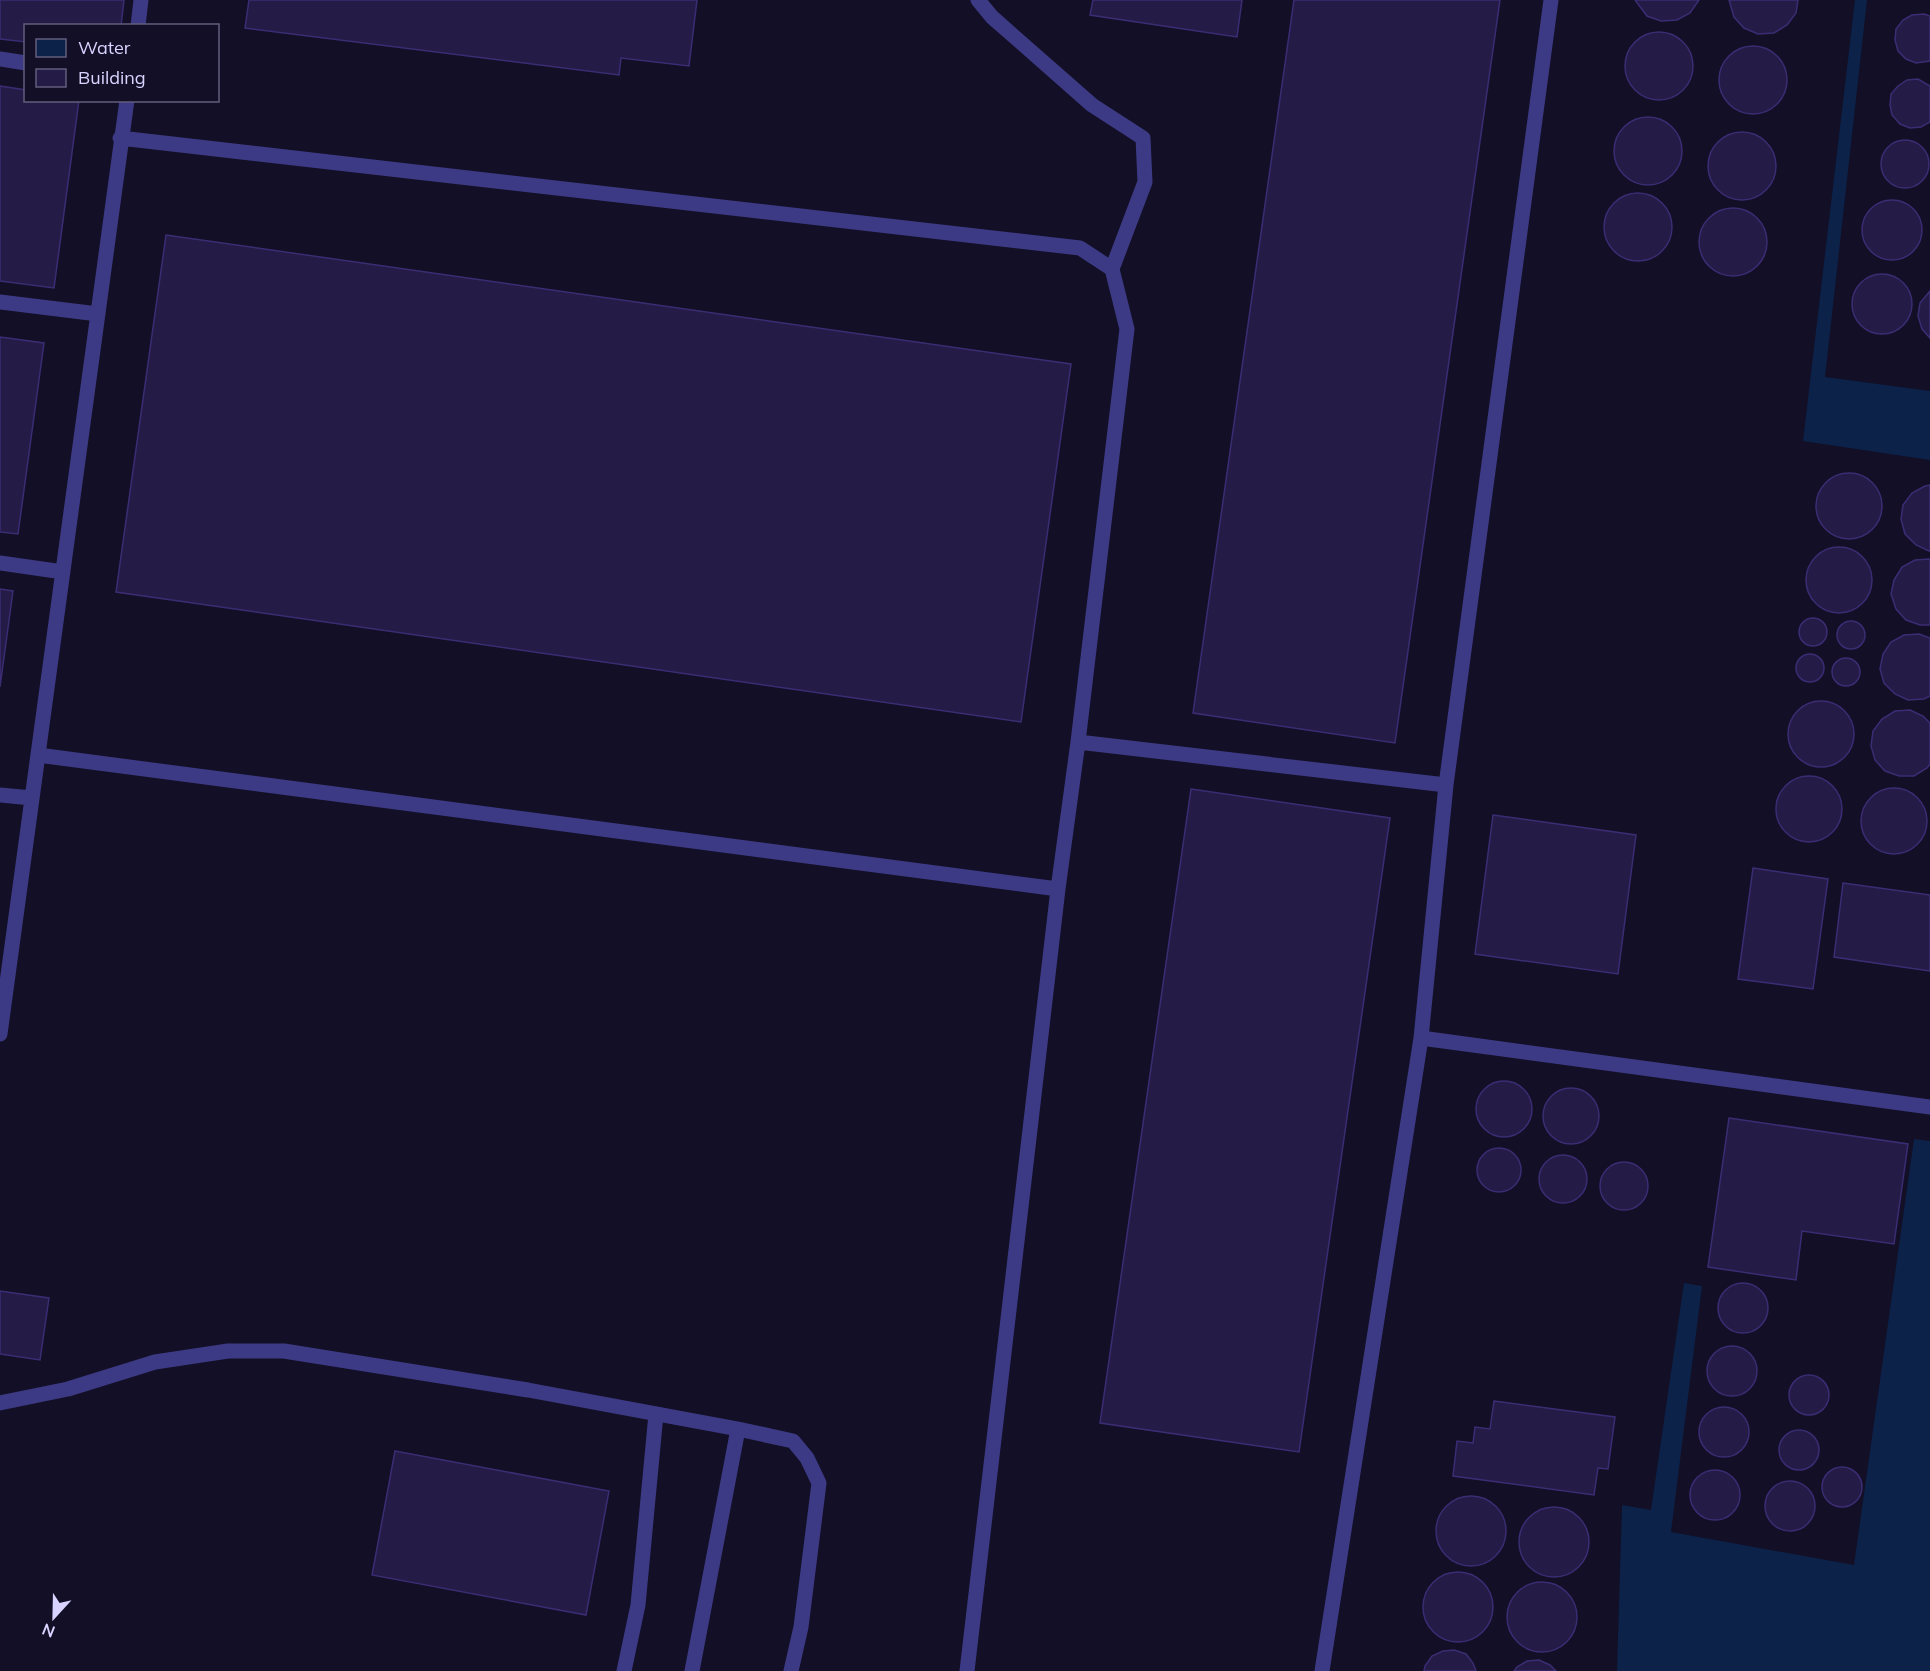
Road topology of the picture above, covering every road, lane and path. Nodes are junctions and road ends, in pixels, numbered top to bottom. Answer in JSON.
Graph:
{"nodes":[{"id":1,"x":141,"y":0,"type":"edge"},
{"id":2,"x":978,"y":0,"type":"edge"},
{"id":3,"x":1551,"y":0,"type":"edge"},
{"id":4,"x":138,"y":24,"type":"edge"},
{"id":5,"x":0,"y":59,"type":"edge"},
{"id":6,"x":24,"y":63,"type":"edge"},
{"id":7,"x":127,"y":102,"type":"edge"},
{"id":8,"x":120,"y":138,"type":"junction"},
{"id":9,"x":1112,"y":269,"type":"junction"},
{"id":10,"x":0,"y":302,"type":"edge"},
{"id":11,"x":98,"y":314,"type":"junction"},
{"id":12,"x":0,"y":563,"type":"edge"},
{"id":13,"x":63,"y":572,"type":"junction"},
{"id":14,"x":1078,"y":742,"type":"junction"},
{"id":15,"x":38,"y":755,"type":"junction"},
{"id":16,"x":1446,"y":785,"type":"junction"},
{"id":17,"x":0,"y":795,"type":"edge"},
{"id":18,"x":32,"y":798,"type":"junction"},
{"id":19,"x":1058,"y":889,"type":"junction"},
{"id":20,"x":0,"y":1034,"type":"edge"},
{"id":21,"x":1421,"y":1038,"type":"junction"},
{"id":22,"x":1930,"y":1107,"type":"edge"},
{"id":23,"x":0,"y":1403,"type":"edge"},
{"id":24,"x":657,"y":1414,"type":"junction"},
{"id":25,"x":738,"y":1429,"type":"junction"},
{"id":26,"x":624,"y":1671,"type":"edge"},
{"id":27,"x":692,"y":1671,"type":"edge"},
{"id":28,"x":791,"y":1671,"type":"edge"},
{"id":29,"x":968,"y":1671,"type":"edge"},
{"id":30,"x":1322,"y":1671,"type":"edge"}],
"edges":[{"from":1,"to":4,"type":"lane"},
{"from":2,"to":9,"type":"lane"},
{"from":3,"to":16,"type":"lane"},
{"from":5,"to":6,"type":"lane"},
{"from":7,"to":8,"type":"lane"},
{"from":8,"to":9,"type":"lane"},
{"from":8,"to":11,"type":"lane"},
{"from":9,"to":14,"type":"lane"},
{"from":10,"to":11,"type":"lane"},
{"from":11,"to":13,"type":"lane"},
{"from":12,"to":13,"type":"lane"},
{"from":13,"to":15,"type":"lane"},
{"from":14,"to":16,"type":"lane"},
{"from":14,"to":19,"type":"lane"},
{"from":15,"to":18,"type":"lane"},
{"from":15,"to":19,"type":"lane"},
{"from":16,"to":21,"type":"lane"},
{"from":17,"to":18,"type":"lane"},
{"from":18,"to":20,"type":"lane"},
{"from":19,"to":29,"type":"lane"},
{"from":21,"to":22,"type":"lane"},
{"from":21,"to":30,"type":"lane"},
{"from":23,"to":24,"type":"lane"},
{"from":24,"to":25,"type":"lane"},
{"from":24,"to":26,"type":"lane"},
{"from":25,"to":27,"type":"lane"},
{"from":25,"to":28,"type":"lane"}]}
